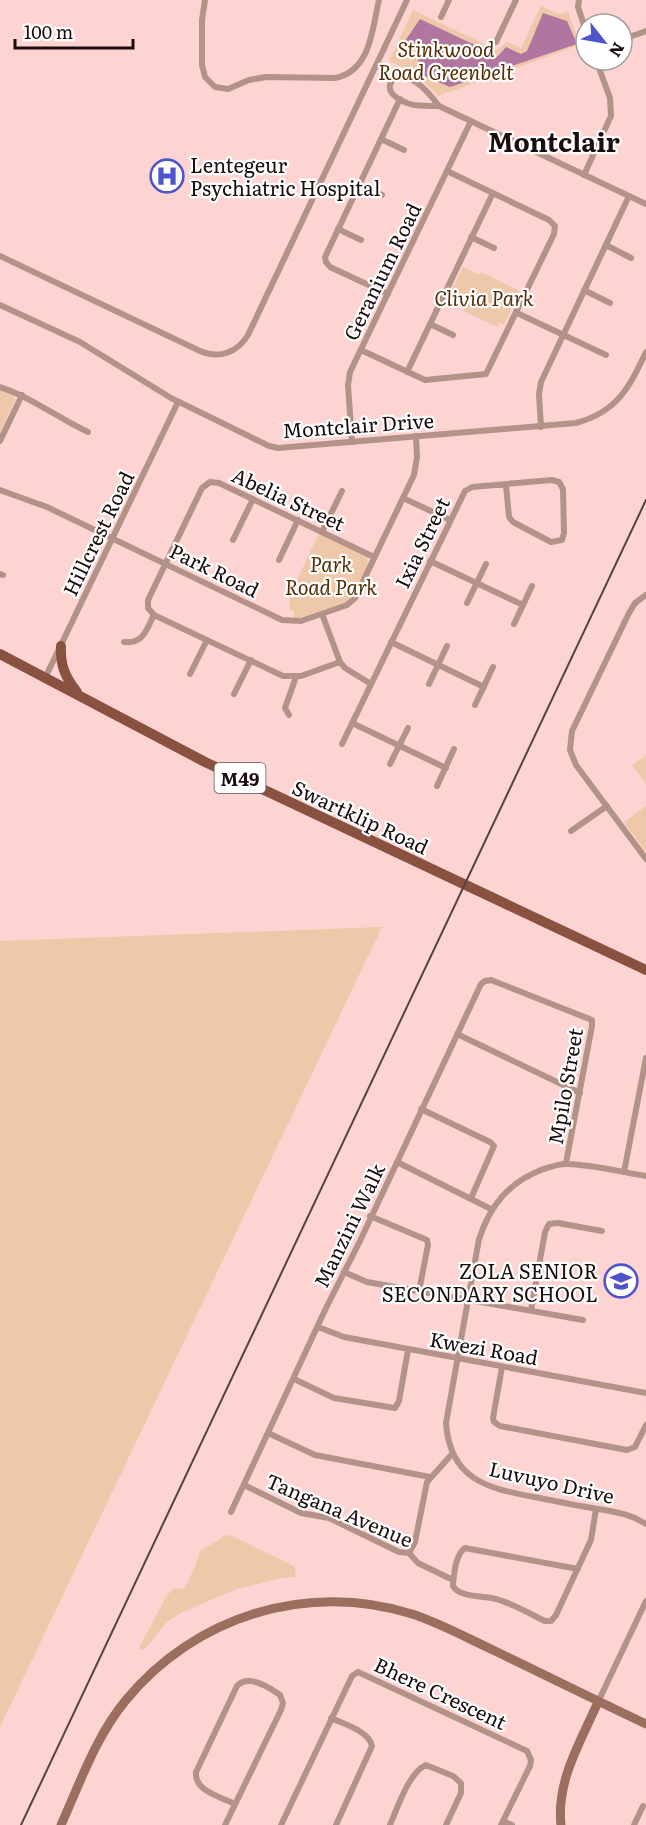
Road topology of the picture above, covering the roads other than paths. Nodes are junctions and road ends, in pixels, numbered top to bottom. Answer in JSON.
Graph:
{"nodes":[{"id":1,"x":205,"y":0,"type":"edge"},
{"id":2,"x":379,"y":0,"type":"edge"},
{"id":3,"x":407,"y":0,"type":"edge"},
{"id":4,"x":449,"y":0,"type":"edge"},
{"id":5,"x":516,"y":0,"type":"edge"},
{"id":6,"x":441,"y":18,"type":"dead end"},
{"id":7,"x":496,"y":42,"type":"dead end"},
{"id":8,"x":600,"y":72,"type":"edge"},
{"id":9,"x":400,"y":99,"type":"junction"},
{"id":10,"x":439,"y":106,"type":"junction"},
{"id":11,"x":471,"y":121,"type":"junction"},
{"id":12,"x":381,"y":139,"type":"junction"},
{"id":13,"x":404,"y":150,"type":"dead end"},
{"id":14,"x":447,"y":171,"type":"junction"},
{"id":15,"x":584,"y":175,"type":"junction"},
{"id":16,"x":359,"y":184,"type":"junction"},
{"id":17,"x":493,"y":193,"type":"junction"},
{"id":18,"x":382,"y":195,"type":"dead end"},
{"id":19,"x":629,"y":196,"type":"junction"},
{"id":20,"x":646,"y":204,"type":"edge"},
{"id":21,"x":338,"y":229,"type":"junction"},
{"id":22,"x":471,"y":237,"type":"junction"},
{"id":23,"x":361,"y":240,"type":"dead end"},
{"id":24,"x":606,"y":245,"type":"junction"},
{"id":25,"x":494,"y":248,"type":"dead end"},
{"id":26,"x":0,"y":256,"type":"edge"},
{"id":27,"x":631,"y":258,"type":"dead end"},
{"id":28,"x":584,"y":290,"type":"junction"},
{"id":29,"x":388,"y":294,"type":"junction"},
{"id":30,"x":610,"y":303,"type":"dead end"},
{"id":31,"x":0,"y":305,"type":"edge"},
{"id":32,"x":517,"y":313,"type":"junction"},
{"id":33,"x":430,"y":324,"type":"junction"},
{"id":34,"x":453,"y":335,"type":"dead end"},
{"id":35,"x":563,"y":335,"type":"junction"},
{"id":36,"x":361,"y":350,"type":"junction"},
{"id":37,"x":646,"y":352,"type":"edge"},
{"id":38,"x":606,"y":355,"type":"dead end"},
{"id":39,"x":407,"y":372,"type":"junction"},
{"id":40,"x":0,"y":387,"type":"edge"},
{"id":41,"x":22,"y":395,"type":"junction"},
{"id":42,"x":178,"y":402,"type":"junction"},
{"id":43,"x":541,"y":427,"type":"junction"},
{"id":44,"x":88,"y":432,"type":"dead end"},
{"id":45,"x":416,"y":436,"type":"junction"},
{"id":46,"x":0,"y":441,"type":"edge"},
{"id":47,"x":352,"y":442,"type":"junction"},
{"id":48,"x":506,"y":485,"type":"junction"},
{"id":49,"x":0,"y":490,"type":"edge"},
{"id":50,"x":342,"y":491,"type":"dead end"},
{"id":51,"x":403,"y":498,"type":"junction"},
{"id":52,"x":253,"y":499,"type":"junction"},
{"id":53,"x":298,"y":520,"type":"junction"},
{"id":54,"x":450,"y":520,"type":"junction"},
{"id":55,"x":322,"y":532,"type":"junction"},
{"id":56,"x":112,"y":538,"type":"junction"},
{"id":57,"x":233,"y":540,"type":"dead end"},
{"id":58,"x":374,"y":557,"type":"junction"},
{"id":59,"x":279,"y":560,"type":"dead end"},
{"id":60,"x":430,"y":561,"type":"junction"},
{"id":61,"x":165,"y":564,"type":"junction"},
{"id":62,"x":486,"y":564,"type":"dead end"},
{"id":63,"x":477,"y":584,"type":"junction"},
{"id":64,"x":531,"y":586,"type":"dead end"},
{"id":65,"x":646,"y":595,"type":"edge"},
{"id":66,"x":467,"y":603,"type":"dead end"},
{"id":67,"x":523,"y":605,"type":"junction"},
{"id":68,"x":322,"y":614,"type":"junction"},
{"id":69,"x":154,"y":615,"type":"junction"},
{"id":70,"x":514,"y":624,"type":"dead end"},
{"id":71,"x":207,"y":640,"type":"junction"},
{"id":72,"x":124,"y":642,"type":"dead end"},
{"id":73,"x":391,"y":642,"type":"junction"},
{"id":74,"x":61,"y":646,"type":"junction"},
{"id":75,"x":447,"y":646,"type":"dead end"},
{"id":76,"x":0,"y":654,"type":"edge"},
{"id":77,"x":251,"y":660,"type":"junction"},
{"id":78,"x":340,"y":662,"type":"junction"},
{"id":79,"x":438,"y":665,"type":"junction"},
{"id":80,"x":493,"y":667,"type":"dead end"},
{"id":81,"x":190,"y":674,"type":"dead end"},
{"id":82,"x":296,"y":677,"type":"junction"},
{"id":83,"x":45,"y":678,"type":"junction"},
{"id":84,"x":371,"y":684,"type":"junction"},
{"id":85,"x":429,"y":684,"type":"dead end"},
{"id":86,"x":484,"y":687,"type":"junction"},
{"id":87,"x":234,"y":694,"type":"dead end"},
{"id":88,"x":81,"y":696,"type":"junction"},
{"id":89,"x":475,"y":705,"type":"dead end"},
{"id":90,"x":289,"y":715,"type":"dead end"},
{"id":91,"x":352,"y":723,"type":"junction"},
{"id":92,"x":408,"y":728,"type":"dead end"},
{"id":93,"x":342,"y":744,"type":"dead end"},
{"id":94,"x":399,"y":746,"type":"junction"},
{"id":95,"x":454,"y":749,"type":"dead end"},
{"id":96,"x":390,"y":764,"type":"dead end"},
{"id":97,"x":446,"y":768,"type":"junction"},
{"id":98,"x":437,"y":786,"type":"dead end"},
{"id":99,"x":607,"y":806,"type":"junction"},
{"id":100,"x":571,"y":831,"type":"dead end"},
{"id":101,"x":646,"y":859,"type":"edge"},
{"id":102,"x":646,"y":970,"type":"edge"},
{"id":103,"x":485,"y":981,"type":"joint"},
{"id":104,"x":457,"y":1034,"type":"junction"},
{"id":105,"x":646,"y":1058,"type":"edge"},
{"id":106,"x":580,"y":1092,"type":"junction"},
{"id":107,"x":638,"y":1100,"type":"junction"},
{"id":108,"x":646,"y":1101,"type":"edge"},
{"id":109,"x":421,"y":1109,"type":"junction"},
{"id":110,"x":397,"y":1162,"type":"junction"},
{"id":111,"x":566,"y":1163,"type":"junction"},
{"id":112,"x":624,"y":1172,"type":"junction"},
{"id":113,"x":646,"y":1176,"type":"edge"},
{"id":114,"x":471,"y":1198,"type":"junction"},
{"id":115,"x":491,"y":1209,"type":"junction"},
{"id":116,"x":370,"y":1216,"type":"junction"},
{"id":117,"x":602,"y":1231,"type":"dead end"},
{"id":118,"x":344,"y":1272,"type":"junction"},
{"id":119,"x":419,"y":1291,"type":"junction"},
{"id":120,"x":467,"y":1300,"type":"junction"},
{"id":121,"x":531,"y":1310,"type":"junction"},
{"id":122,"x":583,"y":1320,"type":"dead end"},
{"id":123,"x":318,"y":1327,"type":"junction"},
{"id":124,"x":408,"y":1350,"type":"junction"},
{"id":125,"x":457,"y":1358,"type":"junction"},
{"id":126,"x":502,"y":1367,"type":"junction"},
{"id":127,"x":294,"y":1379,"type":"junction"},
{"id":128,"x":646,"y":1393,"type":"edge"},
{"id":129,"x":646,"y":1425,"type":"edge"},
{"id":130,"x":268,"y":1433,"type":"junction"},
{"id":131,"x":452,"y":1454,"type":"junction"},
{"id":132,"x":430,"y":1477,"type":"junction"},
{"id":133,"x":244,"y":1485,"type":"junction"},
{"id":134,"x":596,"y":1509,"type":"junction"},
{"id":135,"x":231,"y":1512,"type":"dead end"},
{"id":136,"x":646,"y":1524,"type":"edge"},
{"id":137,"x":410,"y":1553,"type":"junction"},
{"id":138,"x":578,"y":1569,"type":"junction"},
{"id":139,"x":453,"y":1580,"type":"junction"},
{"id":140,"x":646,"y":1601,"type":"edge"},
{"id":141,"x":598,"y":1702,"type":"junction"},
{"id":142,"x":331,"y":1718,"type":"junction"},
{"id":143,"x":646,"y":1724,"type":"edge"},
{"id":144,"x":235,"y":1804,"type":"junction"},
{"id":145,"x":643,"y":1806,"type":"dead end"},
{"id":146,"x":502,"y":1823,"type":"edge"},
{"id":147,"x":61,"y":1825,"type":"edge"},
{"id":148,"x":225,"y":1825,"type":"edge"},
{"id":149,"x":281,"y":1825,"type":"edge"},
{"id":150,"x":336,"y":1825,"type":"edge"},
{"id":151,"x":390,"y":1825,"type":"edge"},
{"id":152,"x":446,"y":1825,"type":"edge"},
{"id":153,"x":512,"y":1825,"type":"edge"},
{"id":154,"x":561,"y":1825,"type":"edge"},
{"id":155,"x":634,"y":1825,"type":"edge"}],
"edges":[{"from":1,"to":2,"type":"street"},
{"from":3,"to":26,"type":"street"},
{"from":4,"to":6,"type":"street"},
{"from":5,"to":7,"type":"street"},
{"from":8,"to":15,"type":"street"},
{"from":9,"to":10,"type":"street"},
{"from":9,"to":10,"type":"street"},
{"from":9,"to":12,"type":"street"},
{"from":10,"to":11,"type":"street"},
{"from":11,"to":14,"type":"street","name":"Geranium Road"},
{"from":11,"to":15,"type":"street"},
{"from":12,"to":13,"type":"street"},
{"from":12,"to":16,"type":"street"},
{"from":14,"to":17,"type":"street"},
{"from":14,"to":29,"type":"street","name":"Geranium Road"},
{"from":15,"to":19,"type":"street"},
{"from":16,"to":18,"type":"street"},
{"from":16,"to":21,"type":"street"},
{"from":17,"to":22,"type":"street"},
{"from":17,"to":32,"type":"street"},
{"from":19,"to":20,"type":"street"},
{"from":19,"to":24,"type":"street"},
{"from":21,"to":23,"type":"street"},
{"from":21,"to":29,"type":"street"},
{"from":22,"to":25,"type":"street"},
{"from":22,"to":33,"type":"street"},
{"from":24,"to":27,"type":"street"},
{"from":24,"to":28,"type":"street"},
{"from":28,"to":30,"type":"street"},
{"from":28,"to":35,"type":"street"},
{"from":29,"to":36,"type":"street","name":"Geranium Road"},
{"from":31,"to":42,"type":"street","name":"Montclair Drive"},
{"from":32,"to":35,"type":"street"},
{"from":32,"to":39,"type":"street"},
{"from":33,"to":34,"type":"street"},
{"from":33,"to":39,"type":"street"},
{"from":35,"to":38,"type":"street"},
{"from":35,"to":43,"type":"street"},
{"from":36,"to":39,"type":"street"},
{"from":36,"to":47,"type":"street","name":"Geranium Road"},
{"from":37,"to":43,"type":"street","name":"Montclair Drive"},
{"from":40,"to":41,"type":"street"},
{"from":41,"to":44,"type":"street"},
{"from":41,"to":46,"type":"street"},
{"from":42,"to":47,"type":"street","name":"Montclair Drive"},
{"from":42,"to":56,"type":"street","name":"Hillcrest Road"},
{"from":43,"to":45,"type":"street","name":"Montclair Drive"},
{"from":45,"to":47,"type":"street","name":"Montclair Drive"},
{"from":45,"to":51,"type":"street","name":"Park Road"},
{"from":48,"to":48,"type":"street","name":"Ixia Street"},
{"from":48,"to":54,"type":"street","name":"Ixia Street"},
{"from":49,"to":56,"type":"street","name":"Park Road"},
{"from":50,"to":55,"type":"street"},
{"from":51,"to":54,"type":"street"},
{"from":51,"to":58,"type":"street","name":"Park Road"},
{"from":52,"to":53,"type":"street","name":"Abelia Street"},
{"from":52,"to":57,"type":"street"},
{"from":52,"to":61,"type":"street","name":"Abelia Street"},
{"from":53,"to":55,"type":"street","name":"Abelia Street"},
{"from":53,"to":59,"type":"street"},
{"from":54,"to":60,"type":"street","name":"Ixia Street"},
{"from":55,"to":58,"type":"street","name":"Abelia Street"},
{"from":56,"to":61,"type":"street","name":"Park Road"},
{"from":56,"to":74,"type":"street","name":"Hillcrest Road"},
{"from":58,"to":68,"type":"street","name":"Park Road"},
{"from":60,"to":63,"type":"street"},
{"from":60,"to":73,"type":"street","name":"Ixia Street"},
{"from":61,"to":68,"type":"street","name":"Park Road"},
{"from":61,"to":69,"type":"street"},
{"from":62,"to":63,"type":"street"},
{"from":63,"to":66,"type":"street"},
{"from":63,"to":67,"type":"street"},
{"from":64,"to":67,"type":"street"},
{"from":65,"to":99,"type":"street"},
{"from":67,"to":70,"type":"street"},
{"from":68,"to":78,"type":"street"},
{"from":69,"to":71,"type":"street"},
{"from":69,"to":72,"type":"street"},
{"from":71,"to":77,"type":"street"},
{"from":71,"to":81,"type":"street"},
{"from":73,"to":79,"type":"street"},
{"from":73,"to":84,"type":"street","name":"Ixia Street"},
{"from":74,"to":83,"type":"street","name":"Hillcrest Road"},
{"from":74,"to":88,"type":"main road"},
{"from":75,"to":79,"type":"street"},
{"from":76,"to":83,"type":"main road","name":"Swartklip Road","number":"M49"},
{"from":77,"to":82,"type":"street"},
{"from":77,"to":87,"type":"street"},
{"from":78,"to":82,"type":"street"},
{"from":78,"to":84,"type":"street"},
{"from":79,"to":85,"type":"street"},
{"from":79,"to":86,"type":"street"},
{"from":80,"to":86,"type":"street"},
{"from":82,"to":90,"type":"street"},
{"from":83,"to":88,"type":"main road","name":"Swartklip Road","number":"M49"},
{"from":84,"to":91,"type":"street","name":"Ixia Street"},
{"from":86,"to":89,"type":"street"},
{"from":88,"to":102,"type":"main road","name":"Swartklip Road","number":"M49"},
{"from":91,"to":93,"type":"street","name":"Ixia Street"},
{"from":91,"to":94,"type":"street"},
{"from":92,"to":94,"type":"street"},
{"from":94,"to":96,"type":"street"},
{"from":94,"to":97,"type":"street"},
{"from":95,"to":97,"type":"street"},
{"from":97,"to":98,"type":"street"},
{"from":99,"to":100,"type":"street"},
{"from":99,"to":101,"type":"street"},
{"from":103,"to":104,"type":"street","name":"Manzini Walk"},
{"from":103,"to":106,"type":"street","name":"Mpilo Street"},
{"from":104,"to":106,"type":"street"},
{"from":104,"to":109,"type":"street","name":"Manzini Walk"},
{"from":105,"to":107,"type":"street"},
{"from":106,"to":111,"type":"street","name":"Mpilo Street"},
{"from":107,"to":108,"type":"street"},
{"from":107,"to":112,"type":"street"},
{"from":109,"to":110,"type":"street","name":"Manzini Walk"},
{"from":109,"to":114,"type":"street"},
{"from":110,"to":114,"type":"street"},
{"from":110,"to":116,"type":"street","name":"Manzini Walk"},
{"from":111,"to":112,"type":"street"},
{"from":111,"to":115,"type":"street"},
{"from":112,"to":113,"type":"street"},
{"from":114,"to":115,"type":"street"},
{"from":115,"to":120,"type":"street"},
{"from":116,"to":118,"type":"street","name":"Manzini Walk"},
{"from":116,"to":119,"type":"street"},
{"from":117,"to":121,"type":"street"},
{"from":118,"to":119,"type":"street"},
{"from":118,"to":123,"type":"street","name":"Manzini Walk"},
{"from":119,"to":120,"type":"street"},
{"from":120,"to":121,"type":"street"},
{"from":120,"to":125,"type":"street"},
{"from":121,"to":122,"type":"street"},
{"from":123,"to":124,"type":"street","name":"Kwezi Road"},
{"from":123,"to":127,"type":"street","name":"Manzini Walk"},
{"from":124,"to":125,"type":"street","name":"Kwezi Road"},
{"from":124,"to":127,"type":"street"},
{"from":125,"to":126,"type":"street","name":"Kwezi Road"},
{"from":125,"to":131,"type":"street"},
{"from":126,"to":128,"type":"street","name":"Kwezi Road"},
{"from":126,"to":129,"type":"street"},
{"from":127,"to":130,"type":"street","name":"Manzini Walk"},
{"from":130,"to":132,"type":"street"},
{"from":130,"to":133,"type":"street","name":"Manzini Walk"},
{"from":131,"to":132,"type":"street"},
{"from":131,"to":134,"type":"street","name":"Luvuyo Drive"},
{"from":132,"to":137,"type":"street"},
{"from":133,"to":135,"type":"street","name":"Manzini Walk"},
{"from":133,"to":137,"type":"street","name":"Tangana Avenue"},
{"from":134,"to":136,"type":"street","name":"Luvuyo Drive"},
{"from":134,"to":138,"type":"street"},
{"from":137,"to":139,"type":"street","name":"Tangana Avenue"},
{"from":138,"to":139,"type":"street"},
{"from":138,"to":139,"type":"street"},
{"from":140,"to":141,"type":"street"},
{"from":141,"to":143,"type":"main road"},
{"from":141,"to":147,"type":"main road"},
{"from":141,"to":154,"type":"main road"},
{"from":142,"to":146,"type":"street","name":"Bhere Crescent"},
{"from":142,"to":149,"type":"street","name":"Bhere Crescent"},
{"from":142,"to":150,"type":"street"},
{"from":144,"to":144,"type":"street"},
{"from":144,"to":148,"type":"street"},
{"from":145,"to":155,"type":"street"},
{"from":146,"to":153,"type":"street"},
{"from":151,"to":152,"type":"street"}]}
